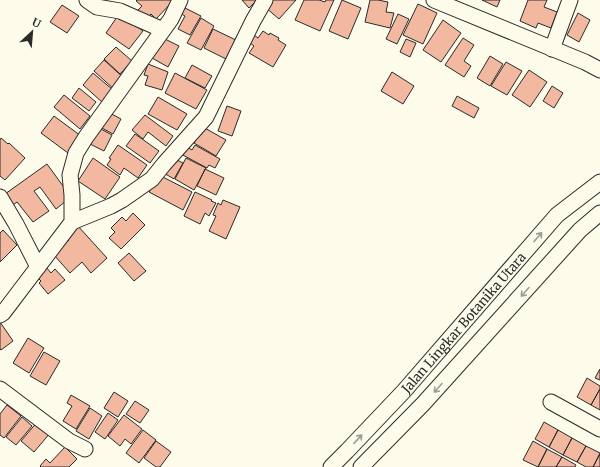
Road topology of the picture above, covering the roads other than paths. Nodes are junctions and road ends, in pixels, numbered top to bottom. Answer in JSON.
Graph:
{"nodes":[{"id":1,"x":87,"y":0,"type":"edge"},
{"id":2,"x":180,"y":0,"type":"edge"},
{"id":3,"x":265,"y":0,"type":"edge"},
{"id":4,"x":434,"y":0,"type":"edge"},
{"id":5,"x":570,"y":0,"type":"edge"},
{"id":6,"x":453,"y":3,"type":"edge"},
{"id":7,"x":163,"y":30,"type":"junction"},
{"id":8,"x":552,"y":48,"type":"junction"},
{"id":9,"x":600,"y":70,"type":"edge"},
{"id":10,"x":600,"y":182,"type":"edge"},
{"id":11,"x":0,"y":197,"type":"edge"},
{"id":12,"x":600,"y":213,"type":"edge"},
{"id":13,"x":72,"y":222,"type":"junction"},
{"id":14,"x":38,"y":267,"type":"junction"},
{"id":15,"x":0,"y":315,"type":"edge"},
{"id":16,"x":0,"y":389,"type":"edge"},
{"id":17,"x":551,"y":402,"type":"dead end"},
{"id":18,"x":378,"y":418,"type":"junction"},
{"id":19,"x":600,"y":430,"type":"edge"},
{"id":20,"x":394,"y":433,"type":"junction"},
{"id":21,"x":85,"y":449,"type":"dead end"},
{"id":22,"x":331,"y":467,"type":"edge"},
{"id":23,"x":361,"y":467,"type":"edge"}],
"edges":[{"from":1,"to":7,"type":"street"},
{"from":2,"to":7,"type":"street"},
{"from":3,"to":13,"type":"street"},
{"from":4,"to":6,"type":"street"},
{"from":5,"to":8,"type":"street"},
{"from":6,"to":8,"type":"street"},
{"from":7,"to":13,"type":"street"},
{"from":8,"to":9,"type":"street"},
{"from":18,"to":10,"type":"street","name":"Jalan Lingkar Botanika Utara","one_way":true},
{"from":11,"to":14,"type":"street"},
{"from":12,"to":20,"type":"street","name":"Jalan Lingkar Botanika Utara","one_way":true},
{"from":13,"to":14,"type":"street"},
{"from":14,"to":15,"type":"street"},
{"from":16,"to":21,"type":"street"},
{"from":17,"to":19,"type":"street"},
{"from":18,"to":20,"type":"street"},
{"from":22,"to":18,"type":"street","name":"Jalan Lingkar Botanika Utara","one_way":true},
{"from":20,"to":23,"type":"street","name":"Jalan Lingkar Botanika Utara"}]}
